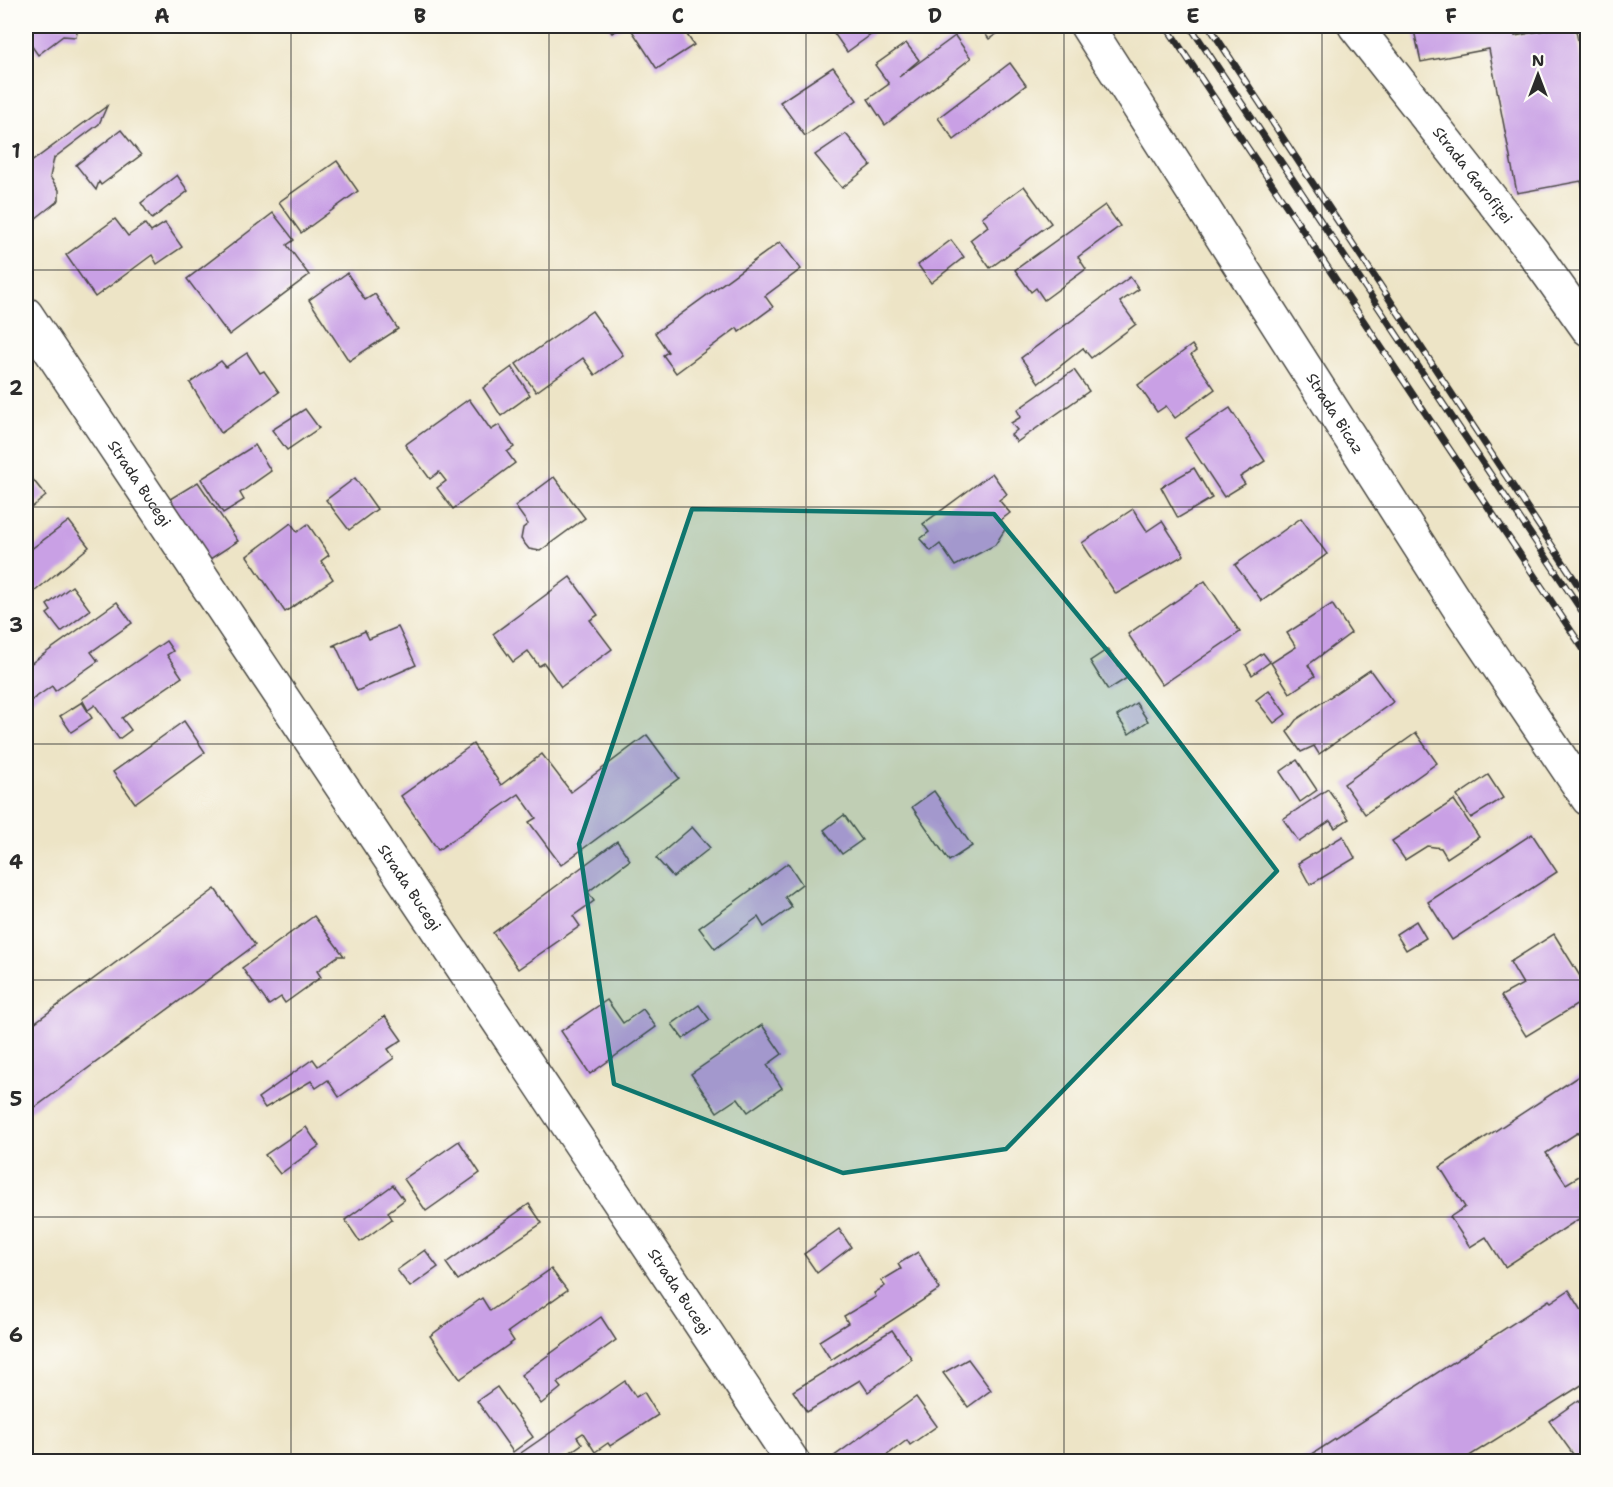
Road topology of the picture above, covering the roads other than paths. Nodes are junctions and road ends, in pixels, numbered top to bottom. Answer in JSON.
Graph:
{"nodes":[{"id":1,"x":1087,"y":26,"type":"edge"},
{"id":2,"x":1355,"y":26,"type":"edge"},
{"id":3,"x":26,"y":314,"type":"edge"},
{"id":4,"x":1587,"y":329,"type":"edge"},
{"id":5,"x":1587,"y":799,"type":"edge"},
{"id":6,"x":793,"y":1461,"type":"edge"}],
"edges":[{"from":1,"to":5,"type":"street","name":"Strada Bicaz"},
{"from":2,"to":4,"type":"street","name":"Strada Garofiței"},
{"from":3,"to":6,"type":"street","name":"Strada Bucegi"}]}
